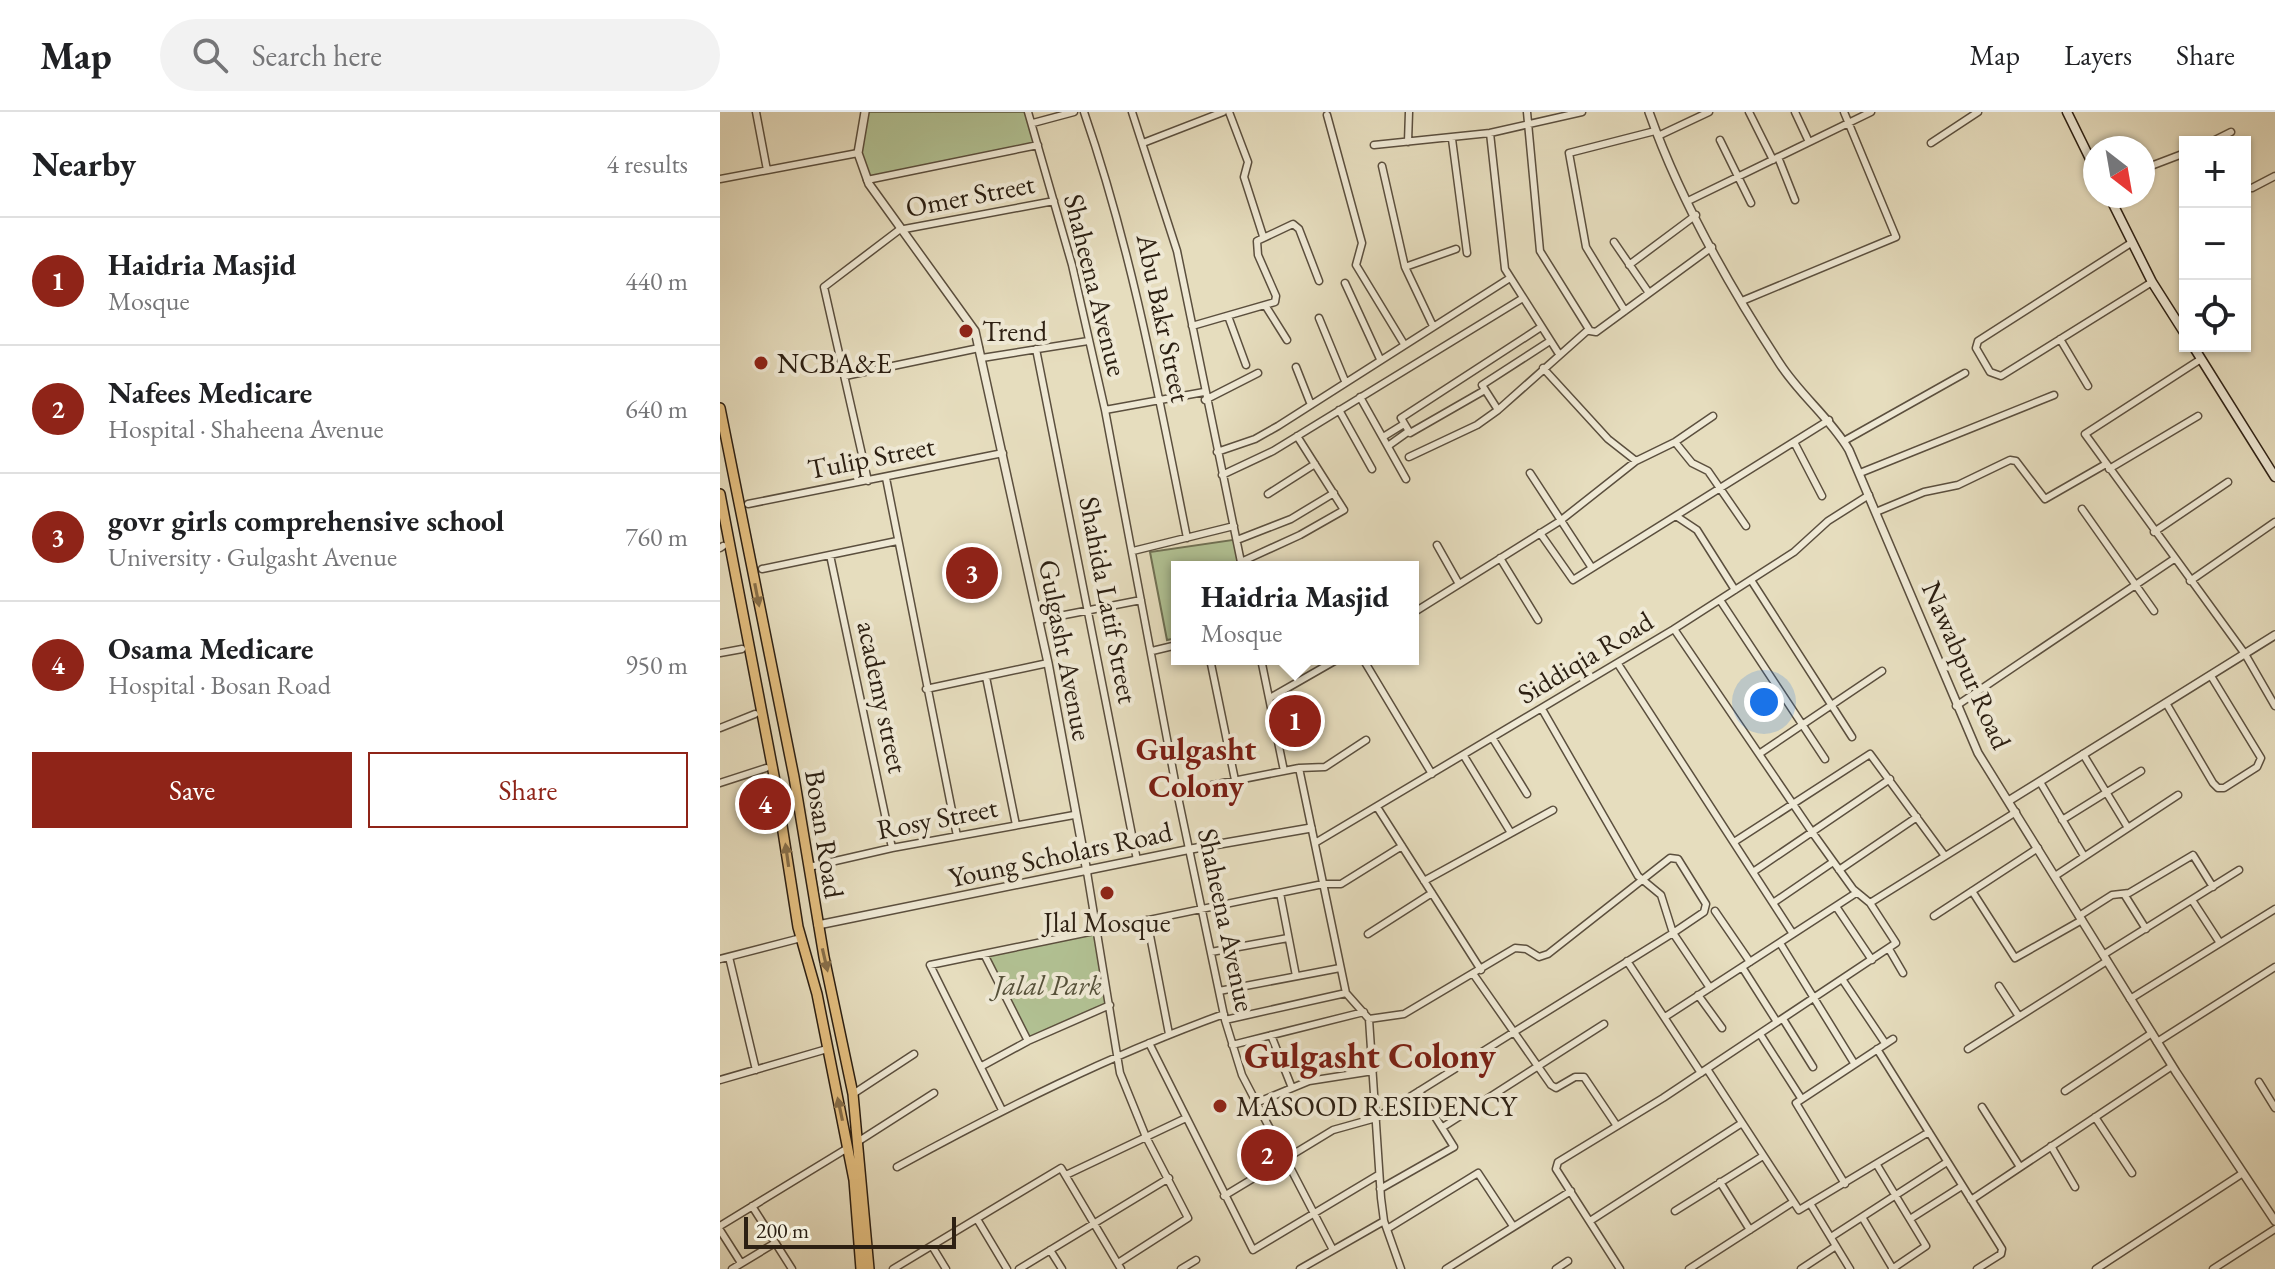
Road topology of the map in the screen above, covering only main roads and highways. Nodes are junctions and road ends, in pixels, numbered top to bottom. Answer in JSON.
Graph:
{"nodes":[{"id":1,"x":2067,"y":112,"type":"edge"},
{"id":2,"x":2083,"y":145,"type":"edge"},
{"id":3,"x":2115,"y":208,"type":"edge"},
{"id":4,"x":2179,"y":325,"type":"edge"},
{"id":5,"x":2197,"y":352,"type":"edge"},
{"id":6,"x":720,"y":408,"type":"edge"},
{"id":7,"x":2275,"y":477,"type":"edge"},
{"id":8,"x":720,"y":494,"type":"edge"},
{"id":9,"x":765,"y":635,"type":"junction"},
{"id":10,"x":748,"y":639,"type":"junction"},
{"id":11,"x":794,"y":777,"type":"junction"},
{"id":12,"x":775,"y":781,"type":"junction"},
{"id":13,"x":861,"y":1269,"type":"edge"},
{"id":14,"x":869,"y":1269,"type":"edge"}],
"edges":[{"from":1,"to":2,"type":"main road"},
{"from":3,"to":4,"type":"main road"},
{"from":5,"to":7,"type":"main road"},
{"from":6,"to":9,"type":"main road","name":"Bosan Road","one_way":true},
{"from":8,"to":10,"type":"main road","name":"Bosan Road"},
{"from":9,"to":10,"type":"main road"},
{"from":9,"to":11,"type":"main road","name":"Bosan Road"},
{"from":10,"to":12,"type":"main road","name":"Bosan Road"},
{"from":11,"to":12,"type":"main road"},
{"from":11,"to":14,"type":"main road","name":"Bosan Road","one_way":true},
{"from":13,"to":12,"type":"main road","name":"Bosan Road","one_way":true}]}
